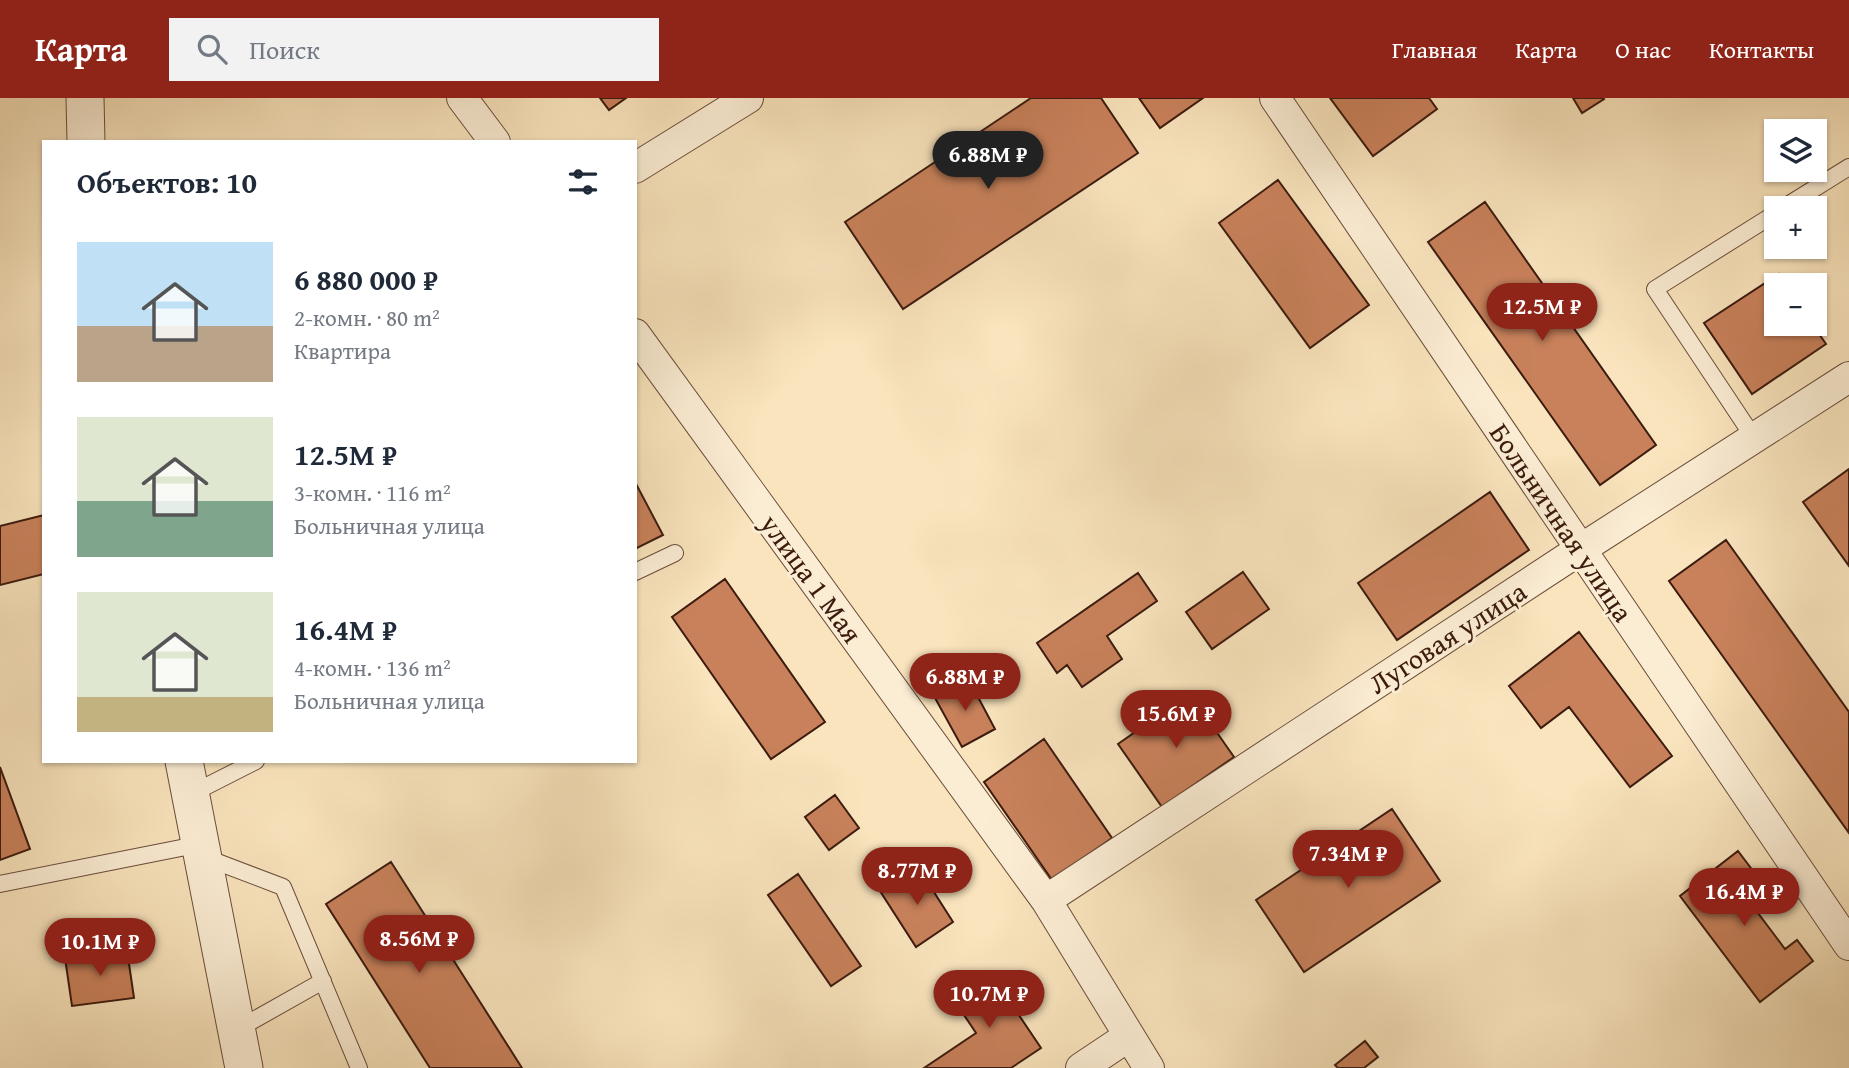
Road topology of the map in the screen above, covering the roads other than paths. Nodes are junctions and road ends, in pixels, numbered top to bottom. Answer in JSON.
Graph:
{"nodes":[{"id":1,"x":85,"y":98,"type":"edge"},
{"id":2,"x":462,"y":98,"type":"edge"},
{"id":3,"x":748,"y":98,"type":"edge"},
{"id":4,"x":1275,"y":98,"type":"edge"},
{"id":5,"x":86,"y":140,"type":"edge"},
{"id":6,"x":494,"y":140,"type":"edge"},
{"id":7,"x":637,"y":167,"type":"edge"},
{"id":8,"x":1849,"y":167,"type":"edge"},
{"id":9,"x":1802,"y":196,"type":"edge"},
{"id":10,"x":1764,"y":221,"type":"edge"},
{"id":11,"x":637,"y":337,"type":"edge"},
{"id":12,"x":1849,"y":377,"type":"edge"},
{"id":13,"x":1754,"y":438,"type":"junction"},
{"id":14,"x":1581,"y":550,"type":"junction"},
{"id":15,"x":675,"y":553,"type":"dead end"},
{"id":16,"x":637,"y":571,"type":"edge"},
{"id":17,"x":248,"y":763,"type":"edge"},
{"id":18,"x":188,"y":777,"type":"edge"},
{"id":19,"x":202,"y":850,"type":"junction"},
{"id":20,"x":0,"y":884,"type":"edge"},
{"id":21,"x":1046,"y":900,"type":"junction"},
{"id":22,"x":1849,"y":946,"type":"edge"},
{"id":23,"x":323,"y":981,"type":"junction"},
{"id":24,"x":236,"y":1030,"type":"junction"},
{"id":25,"x":1129,"y":1036,"type":"junction"},
{"id":26,"x":244,"y":1068,"type":"edge"},
{"id":27,"x":359,"y":1068,"type":"edge"},
{"id":28,"x":1081,"y":1068,"type":"edge"},
{"id":29,"x":1149,"y":1068,"type":"edge"}],
"edges":[{"from":1,"to":5,"type":"street"},
{"from":2,"to":6,"type":"street"},
{"from":3,"to":7,"type":"street"},
{"from":4,"to":14,"type":"street","name":"Больничная улица"},
{"from":8,"to":9,"type":"lane"},
{"from":10,"to":13,"type":"lane"},
{"from":11,"to":21,"type":"street","name":"улица 1 Мая"},
{"from":12,"to":13,"type":"street","name":"Луговая улица"},
{"from":13,"to":14,"type":"street","name":"Луговая улица"},
{"from":14,"to":21,"type":"street","name":"Луговая улица"},
{"from":14,"to":22,"type":"street","name":"Больничная улица"},
{"from":15,"to":16,"type":"lane"},
{"from":17,"to":18,"type":"lane"},
{"from":18,"to":19,"type":"street"},
{"from":19,"to":20,"type":"lane"},
{"from":19,"to":23,"type":"lane"},
{"from":19,"to":24,"type":"street"},
{"from":21,"to":25,"type":"street","name":"улица 1 Мая"},
{"from":23,"to":24,"type":"lane"},
{"from":23,"to":27,"type":"lane"},
{"from":24,"to":26,"type":"street"},
{"from":25,"to":28,"type":"street"},
{"from":25,"to":29,"type":"street","name":"улица 1 Мая"}]}
